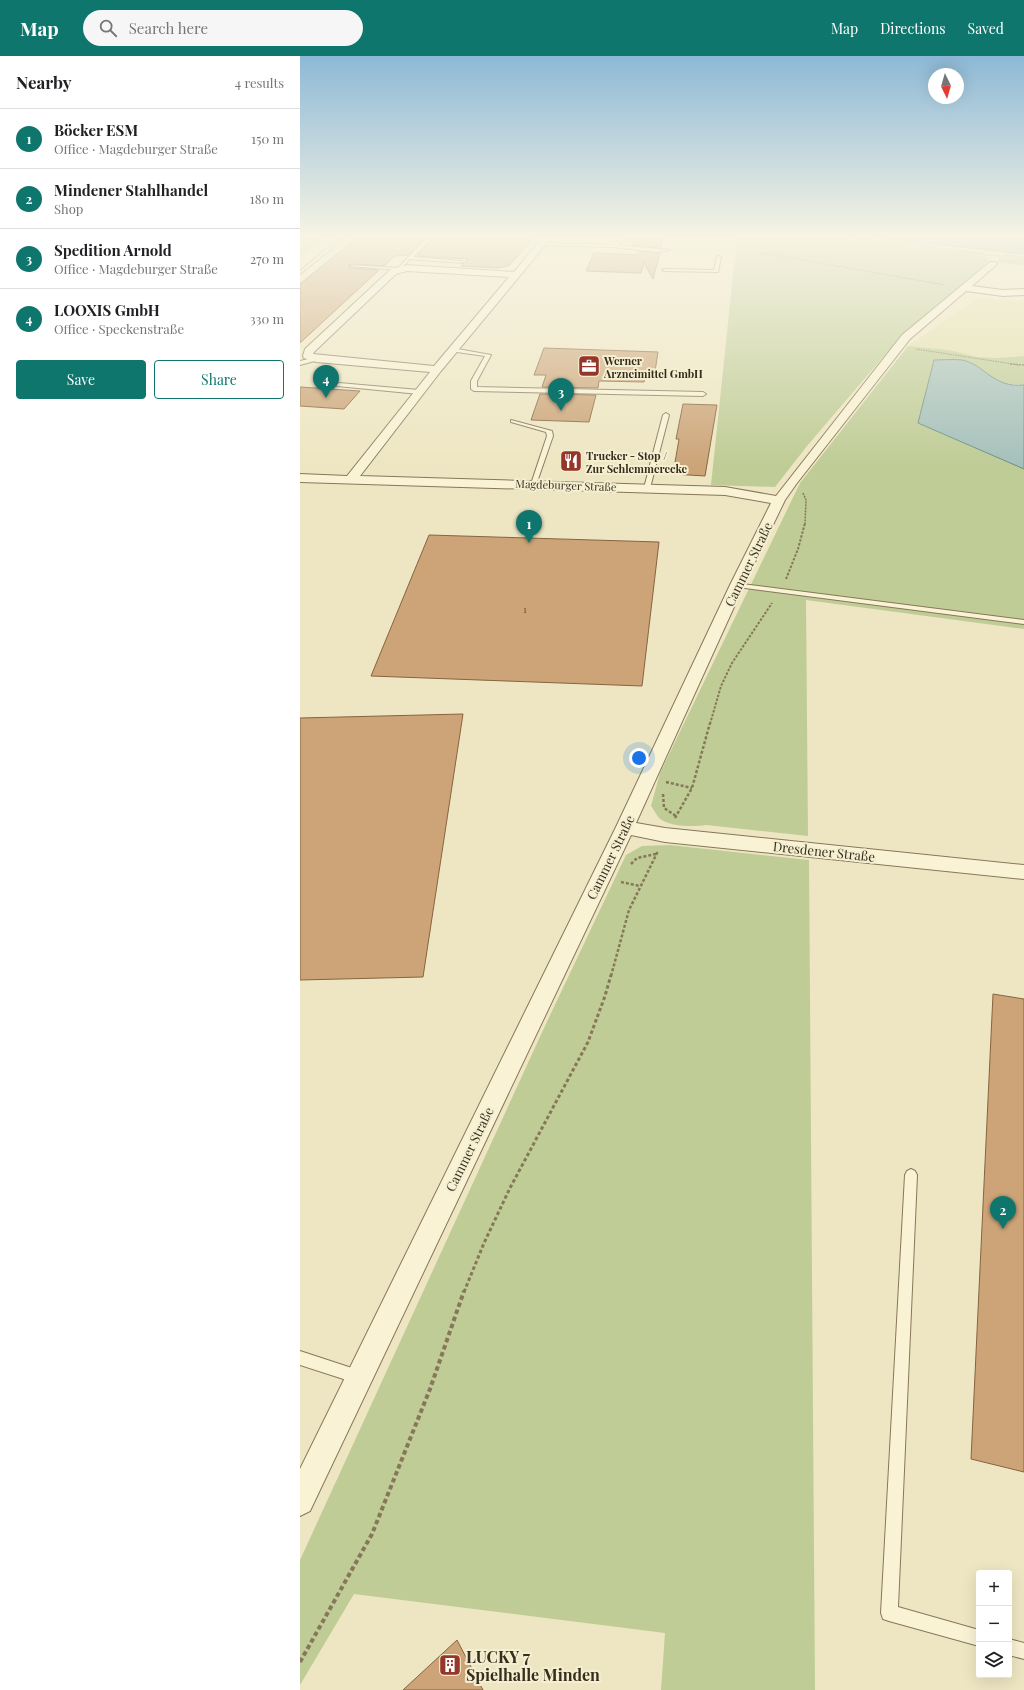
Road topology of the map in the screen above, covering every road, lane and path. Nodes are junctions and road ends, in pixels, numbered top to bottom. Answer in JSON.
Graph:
{"nodes":[{"id":1,"x":349,"y":313,"type":"edge"},
{"id":2,"x":483,"y":313,"type":"edge"},
{"id":3,"x":935,"y":313,"type":"edge"},
{"id":4,"x":897,"y":348,"type":"junction"},
{"id":5,"x":452,"y":350,"type":"junction"},
{"id":6,"x":306,"y":357,"type":"edge"},
{"id":7,"x":300,"y":363,"type":"edge"},
{"id":8,"x":1024,"y":366,"type":"edge"},
{"id":9,"x":437,"y":369,"type":"junction"},
{"id":10,"x":339,"y":385,"type":"dead end"},
{"id":11,"x":419,"y":392,"type":"junction"},
{"id":12,"x":703,"y":394,"type":"dead end"},
{"id":13,"x":666,"y":415,"type":"dead end"},
{"id":14,"x":513,"y":421,"type":"dead end"},
{"id":15,"x":300,"y":478,"type":"edge"},
{"id":16,"x":351,"y":479,"type":"junction"},
{"id":17,"x":793,"y":480,"type":"junction"},
{"id":18,"x":534,"y":484,"type":"junction"},
{"id":19,"x":647,"y":488,"type":"junction"},
{"id":20,"x":779,"y":500,"type":"junction"},
{"id":21,"x":738,"y":585,"type":"junction"},
{"id":22,"x":779,"y":590,"type":"junction"},
{"id":23,"x":1024,"y":622,"type":"edge"},
{"id":24,"x":647,"y":778,"type":"junction"},
{"id":25,"x":668,"y":782,"type":"junction"},
{"id":26,"x":692,"y":788,"type":"junction"},
{"id":27,"x":676,"y":816,"type":"junction"},
{"id":28,"x":625,"y":827,"type":"junction"},
{"id":29,"x":666,"y":835,"type":"junction"},
{"id":30,"x":656,"y":854,"type":"junction"},
{"id":31,"x":629,"y":867,"type":"dead end"},
{"id":32,"x":1024,"y":872,"type":"edge"},
{"id":33,"x":624,"y":876,"type":"dead end"},
{"id":34,"x":621,"y":882,"type":"dead end"},
{"id":35,"x":911,"y":1175,"type":"dead end"},
{"id":36,"x":300,"y":1358,"type":"edge"},
{"id":37,"x":359,"y":1377,"type":"junction"},
{"id":38,"x":300,"y":1501,"type":"edge"},
{"id":39,"x":976,"y":1637,"type":"edge"},
{"id":40,"x":1012,"y":1648,"type":"edge"},
{"id":41,"x":1024,"y":1651,"type":"edge"},
{"id":42,"x":300,"y":1662,"type":"edge"}],
"edges":[{"from":1,"to":6,"type":"street"},
{"from":2,"to":5,"type":"street"},
{"from":3,"to":4,"type":"street","name":"Cammer Straße"},
{"from":4,"to":8,"type":"path"},
{"from":4,"to":17,"type":"street","name":"Cammer Straße"},
{"from":5,"to":9,"type":"street"},
{"from":5,"to":12,"type":"lane"},
{"from":6,"to":7,"type":"lane"},
{"from":6,"to":9,"type":"street"},
{"from":9,"to":11,"type":"street"},
{"from":10,"to":11,"type":"lane"},
{"from":11,"to":16,"type":"street"},
{"from":13,"to":19,"type":"lane"},
{"from":14,"to":18,"type":"lane"},
{"from":15,"to":16,"type":"street","name":"Magdeburger Straße"},
{"from":16,"to":18,"type":"street","name":"Magdeburger Straße"},
{"from":17,"to":20,"type":"street","name":"Cammer Straße"},
{"from":17,"to":22,"type":"path"},
{"from":18,"to":19,"type":"street","name":"Magdeburger Straße"},
{"from":19,"to":20,"type":"street","name":"Magdeburger Straße"},
{"from":20,"to":21,"type":"street","name":"Cammer Straße"},
{"from":21,"to":22,"type":"lane"},
{"from":21,"to":24,"type":"street","name":"Cammer Straße"},
{"from":22,"to":23,"type":"lane"},
{"from":22,"to":26,"type":"path"},
{"from":24,"to":25,"type":"path"},
{"from":24,"to":28,"type":"street","name":"Cammer Straße"},
{"from":25,"to":26,"type":"path"},
{"from":25,"to":27,"type":"path"},
{"from":26,"to":27,"type":"path"},
{"from":27,"to":29,"type":"path"},
{"from":28,"to":29,"type":"street","name":"Dresdener Straße"},
{"from":28,"to":37,"type":"street","name":"Cammer Straße"},
{"from":29,"to":30,"type":"path"},
{"from":29,"to":32,"type":"street","name":"Dresdener Straße"},
{"from":30,"to":31,"type":"path"},
{"from":30,"to":42,"type":"path"},
{"from":33,"to":34,"type":"path"},
{"from":35,"to":39,"type":"lane"},
{"from":36,"to":37,"type":"lane"},
{"from":37,"to":38,"type":"street","name":"Cammer Straße"},
{"from":40,"to":41,"type":"lane"}]}
